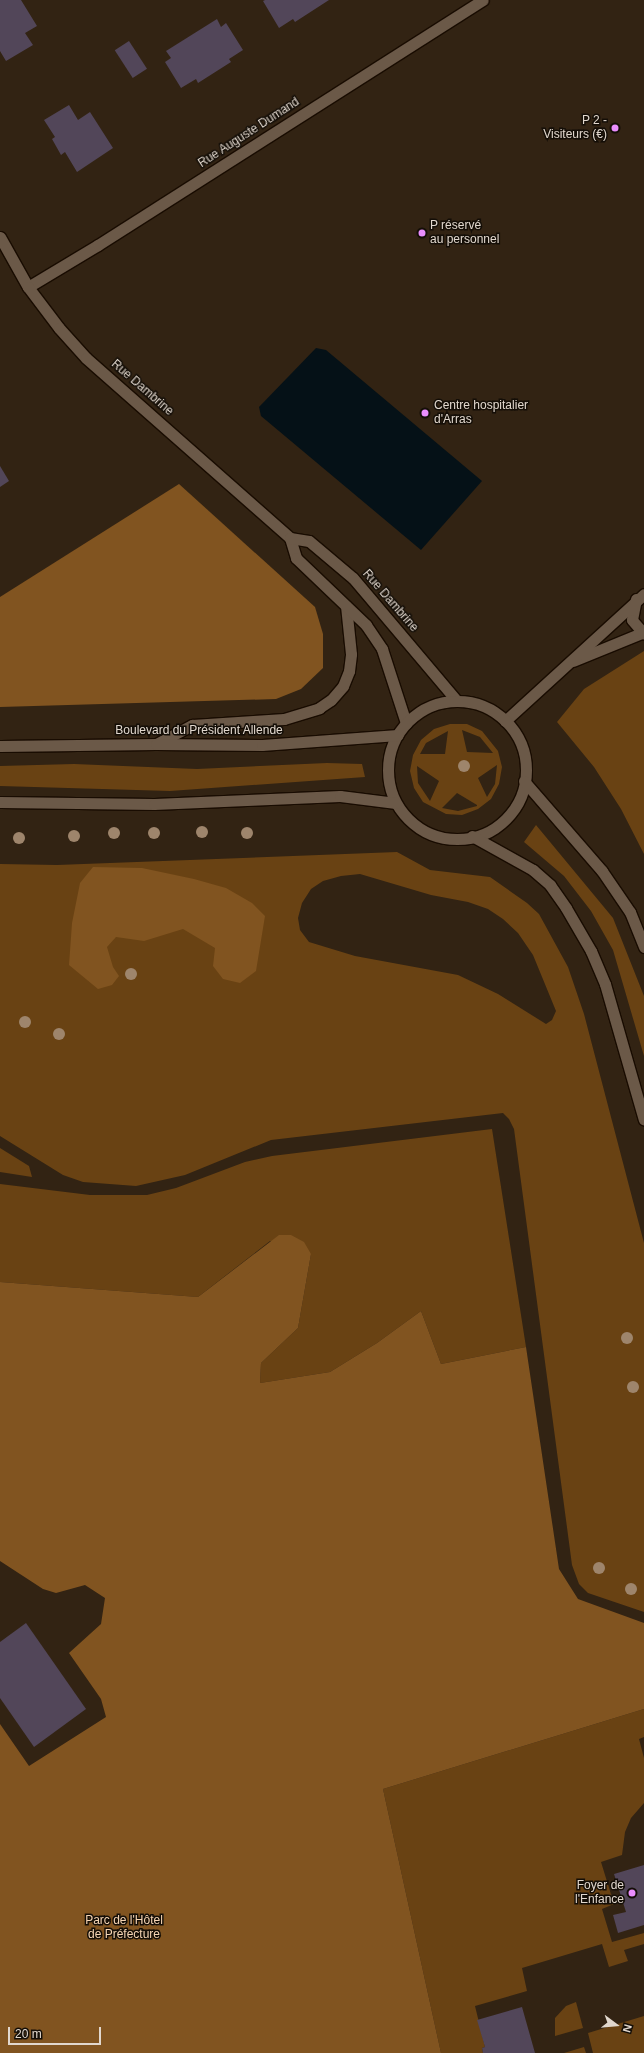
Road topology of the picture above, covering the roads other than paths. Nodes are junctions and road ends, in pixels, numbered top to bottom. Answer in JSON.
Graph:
{"nodes":[{"id":1,"x":482,"y":0,"type":"edge"},
{"id":2,"x":0,"y":237,"type":"edge"},
{"id":3,"x":28,"y":286,"type":"junction"},
{"id":4,"x":290,"y":538,"type":"junction"},
{"id":5,"x":640,"y":596,"type":"edge"},
{"id":6,"x":346,"y":606,"type":"junction"},
{"id":7,"x":644,"y":633,"type":"edge"},
{"id":8,"x":567,"y":664,"type":"junction"},
{"id":9,"x":457,"y":701,"type":"junction"},
{"id":10,"x":505,"y":720,"type":"junction"},
{"id":11,"x":406,"y":723,"type":"junction"},
{"id":12,"x":398,"y":735,"type":"junction"},
{"id":13,"x":156,"y":744,"type":"junction"},
{"id":14,"x":0,"y":746,"type":"edge"},
{"id":15,"x":524,"y":781,"type":"junction"},
{"id":16,"x":0,"y":802,"type":"edge"},
{"id":17,"x":396,"y":803,"type":"junction"},
{"id":18,"x":472,"y":836,"type":"junction"},
{"id":19,"x":644,"y":947,"type":"edge"},
{"id":20,"x":644,"y":1120,"type":"edge"}],
"edges":[{"from":1,"to":3,"type":"main road","name":"Rue Auguste Dumand"},
{"from":2,"to":3,"type":"main road","name":"Rue Dambrine"},
{"from":3,"to":4,"type":"main road","name":"Rue Dambrine"},
{"from":4,"to":6,"type":"main road"},
{"from":4,"to":9,"type":"main road","name":"Rue Dambrine"},
{"from":5,"to":7,"type":"main road"},
{"from":5,"to":8,"type":"main road"},
{"from":6,"to":11,"type":"main road"},
{"from":6,"to":13,"type":"main road"},
{"from":7,"to":8,"type":"main road"},
{"from":8,"to":10,"type":"main road"},
{"from":9,"to":10,"type":"main road"},
{"from":9,"to":11,"type":"main road"},
{"from":10,"to":15,"type":"main road"},
{"from":11,"to":12,"type":"main road"},
{"from":12,"to":13,"type":"main road","name":"Boulevard du Président Allende"},
{"from":12,"to":17,"type":"main road"},
{"from":13,"to":14,"type":"main road","name":"Boulevard du Président Allende"},
{"from":15,"to":18,"type":"main road"},
{"from":15,"to":19,"type":"main road"},
{"from":16,"to":17,"type":"main road"},
{"from":17,"to":18,"type":"main road"},
{"from":18,"to":20,"type":"main road"}]}
